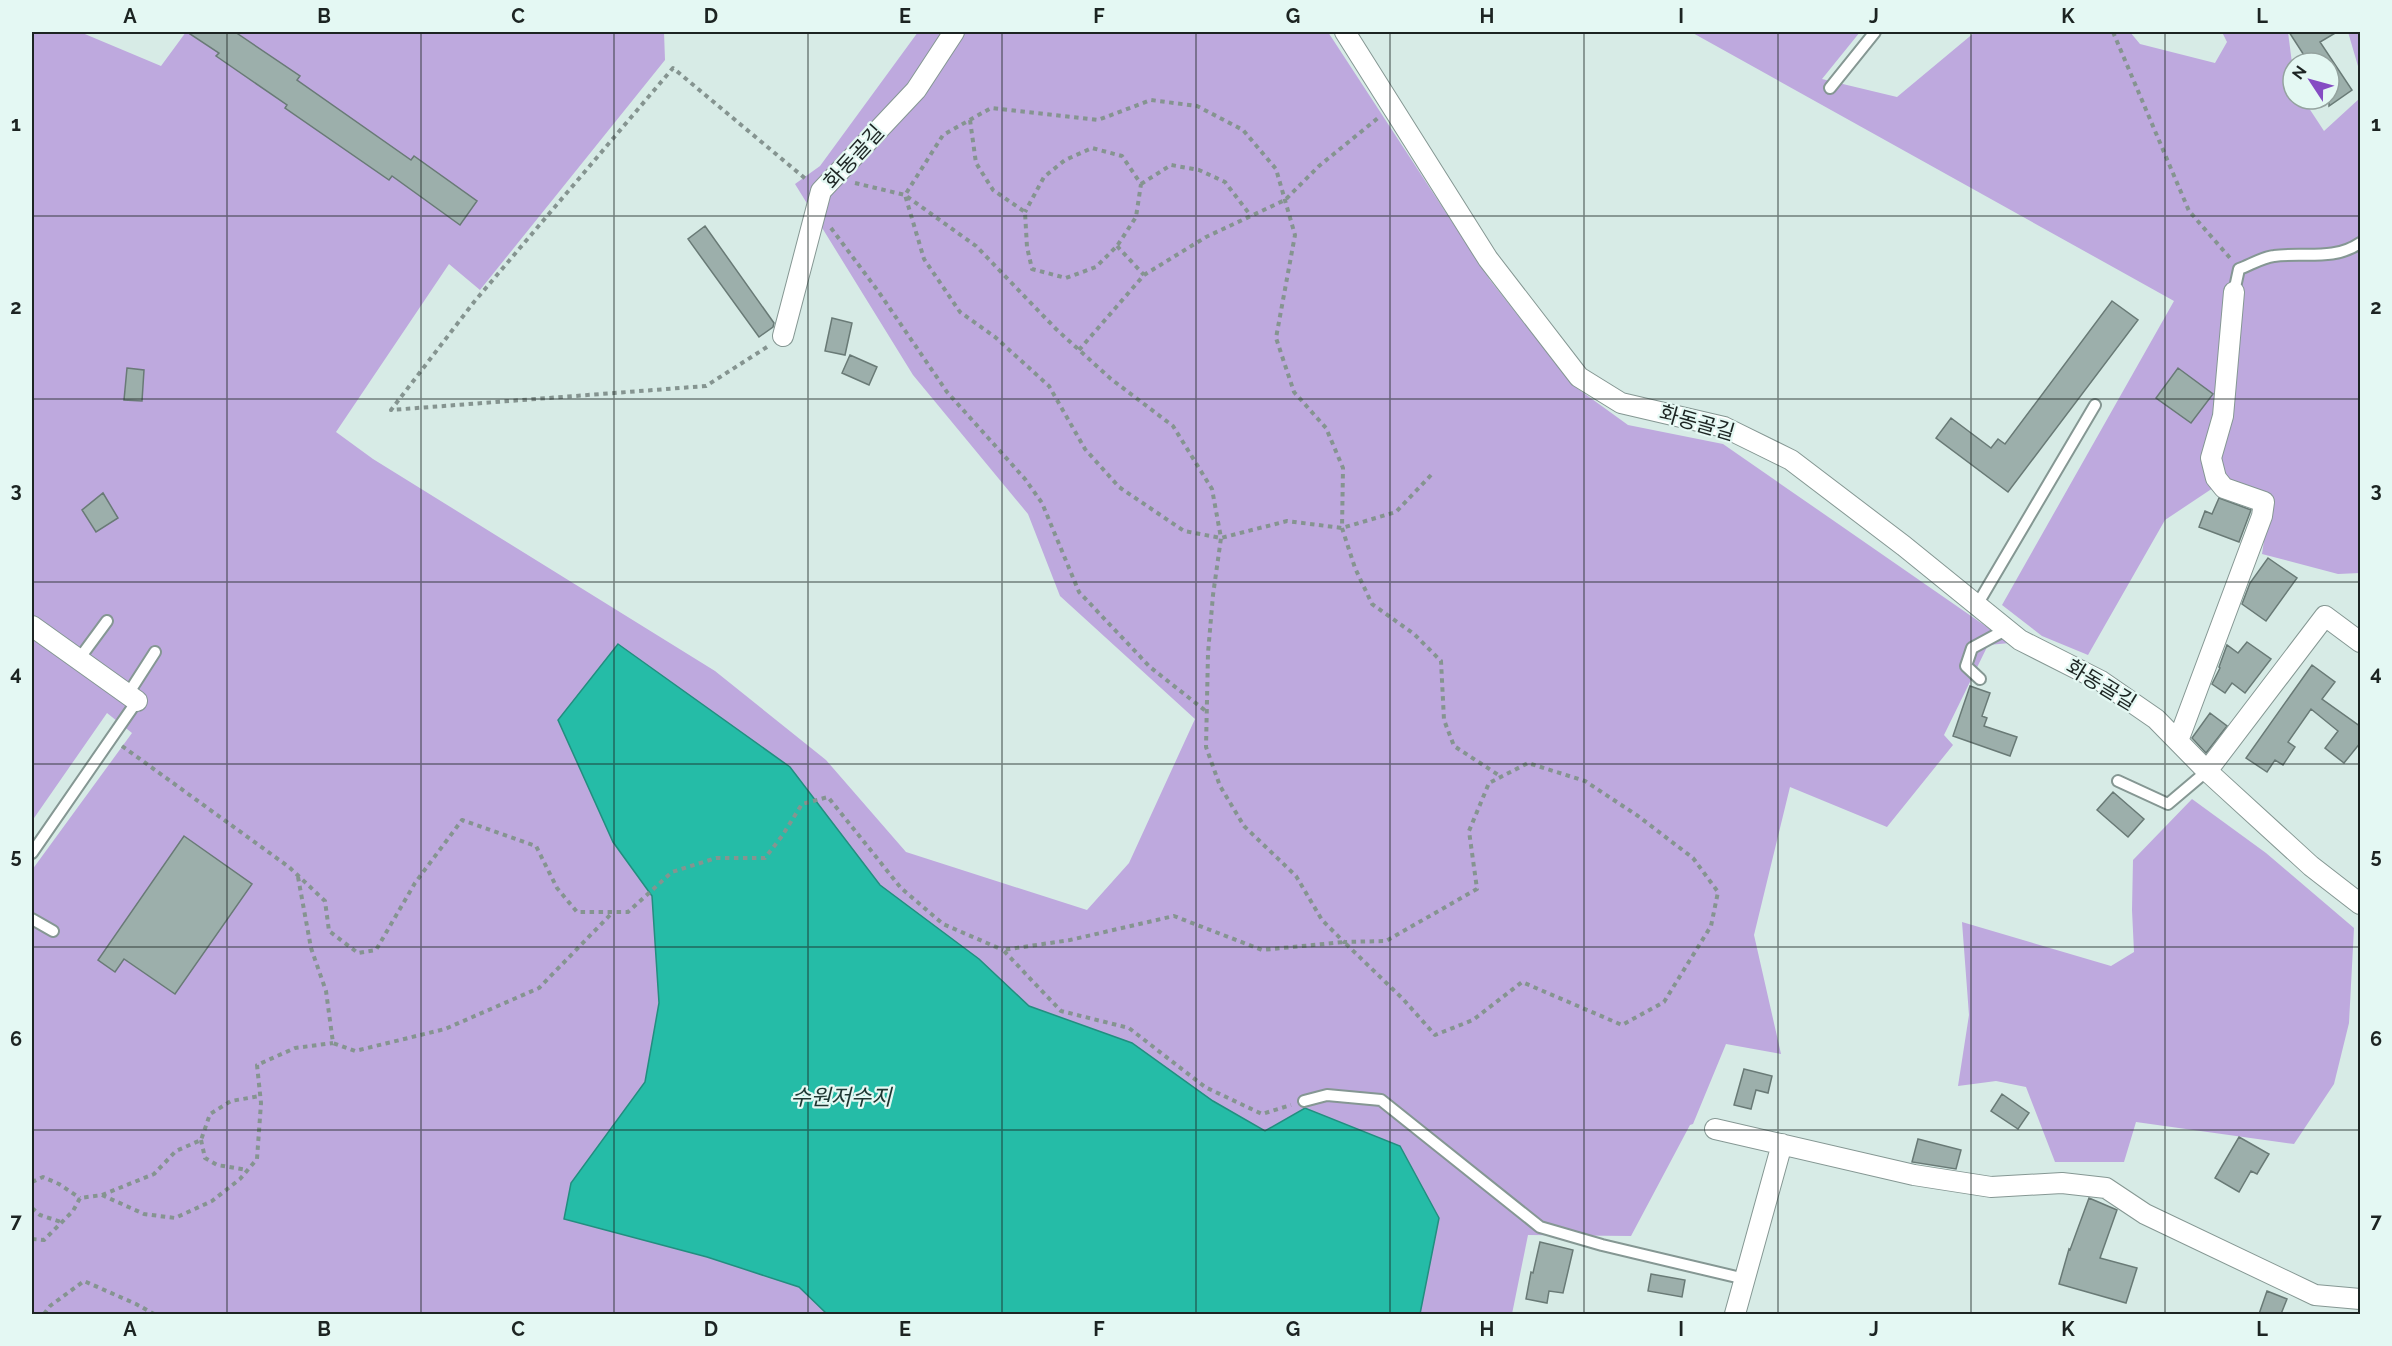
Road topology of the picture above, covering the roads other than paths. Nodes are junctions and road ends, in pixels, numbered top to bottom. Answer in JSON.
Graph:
{"nodes":[{"id":1,"x":954,"y":32,"type":"edge"},
{"id":2,"x":1345,"y":32,"type":"edge"},
{"id":3,"x":1875,"y":32,"type":"edge"},
{"id":4,"x":1830,"y":88,"type":"dead end"},
{"id":5,"x":2361,"y":243,"type":"edge"},
{"id":6,"x":2234,"y":292,"type":"joint"},
{"id":7,"x":783,"y":336,"type":"road end"},
{"id":8,"x":2095,"y":405,"type":"dead end"},
{"id":9,"x":1977,"y":604,"type":"junction"},
{"id":10,"x":107,"y":621,"type":"dead end"},
{"id":11,"x":32,"y":626,"type":"edge"},
{"id":12,"x":2007,"y":629,"type":"junction"},
{"id":13,"x":2361,"y":642,"type":"edge"},
{"id":14,"x":155,"y":652,"type":"dead end"},
{"id":15,"x":79,"y":659,"type":"junction"},
{"id":16,"x":1980,"y":679,"type":"dead end"},
{"id":17,"x":132,"y":697,"type":"junction"},
{"id":18,"x":2178,"y":741,"type":"junction"},
{"id":19,"x":2207,"y":771,"type":"junction"},
{"id":20,"x":2118,"y":781,"type":"dead end"},
{"id":21,"x":32,"y":853,"type":"edge"},
{"id":22,"x":2361,"y":904,"type":"edge"},
{"id":23,"x":32,"y":919,"type":"edge"},
{"id":24,"x":52,"y":931,"type":"dead end"},
{"id":25,"x":1304,"y":1101,"type":"road end"},
{"id":26,"x":1715,"y":1129,"type":"dead end"},
{"id":27,"x":1782,"y":1144,"type":"junction"},
{"id":28,"x":1744,"y":1279,"type":"junction"},
{"id":29,"x":2361,"y":1299,"type":"edge"},
{"id":30,"x":1735,"y":1314,"type":"edge"}],
"edges":[{"from":1,"to":7,"type":"street","name":"화동골길"},
{"from":2,"to":9,"type":"street","name":"화동골길"},
{"from":3,"to":4,"type":"lane"},
{"from":5,"to":6,"type":"lane"},
{"from":6,"to":18,"type":"street"},
{"from":8,"to":9,"type":"lane"},
{"from":9,"to":12,"type":"street","name":"화동골길"},
{"from":10,"to":15,"type":"lane"},
{"from":11,"to":15,"type":"street"},
{"from":12,"to":16,"type":"lane"},
{"from":12,"to":18,"type":"street","name":"화동골길"},
{"from":13,"to":19,"type":"street"},
{"from":14,"to":17,"type":"lane"},
{"from":15,"to":17,"type":"street"},
{"from":17,"to":21,"type":"lane"},
{"from":18,"to":19,"type":"street","name":"화동골길"},
{"from":19,"to":20,"type":"lane"},
{"from":19,"to":22,"type":"street","name":"화동골길"},
{"from":23,"to":24,"type":"lane"},
{"from":25,"to":28,"type":"lane"},
{"from":26,"to":27,"type":"street"},
{"from":27,"to":28,"type":"street"},
{"from":27,"to":29,"type":"street"},
{"from":28,"to":30,"type":"street"}]}
